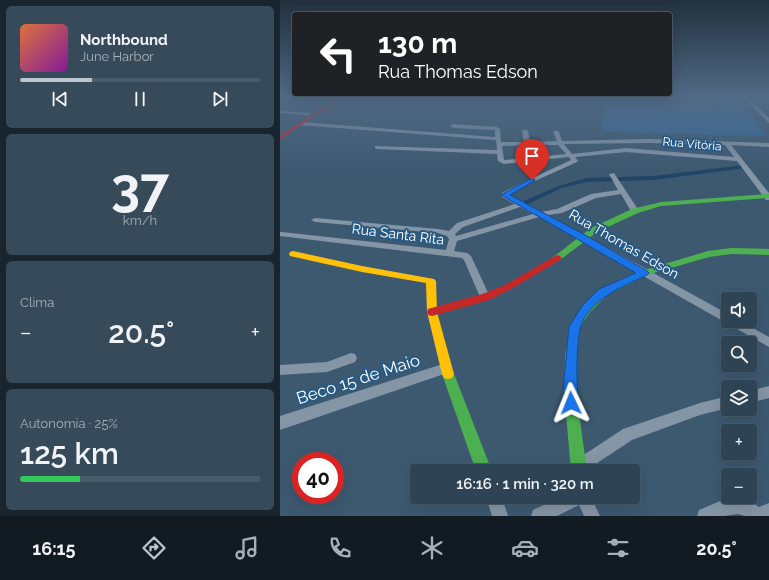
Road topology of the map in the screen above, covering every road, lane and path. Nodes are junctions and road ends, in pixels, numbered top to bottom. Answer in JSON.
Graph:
{"nodes":[{"id":1,"x":296,"y":121,"type":"edge"},
{"id":2,"x":305,"y":121,"type":"edge"},
{"id":3,"x":301,"y":124,"type":"junction"},
{"id":4,"x":453,"y":126,"type":"dead end"},
{"id":5,"x":525,"y":130,"type":"dead end"},
{"id":6,"x":280,"y":131,"type":"edge"},
{"id":7,"x":556,"y":132,"type":"dead end"},
{"id":8,"x":280,"y":137,"type":"edge"},
{"id":9,"x":593,"y":139,"type":"junction"},
{"id":10,"x":498,"y":142,"type":"junction"},
{"id":11,"x":560,"y":142,"type":"junction"},
{"id":12,"x":528,"y":143,"type":"junction"},
{"id":13,"x":726,"y":144,"type":"junction"},
{"id":14,"x":769,"y":145,"type":"edge"},
{"id":15,"x":377,"y":147,"type":"dead end"},
{"id":16,"x":500,"y":152,"type":"junction"},
{"id":17,"x":599,"y":153,"type":"junction"},
{"id":18,"x":573,"y":158,"type":"junction"},
{"id":19,"x":738,"y":159,"type":"junction"},
{"id":20,"x":531,"y":160,"type":"junction"},
{"id":21,"x":614,"y":179,"type":"dead end"},
{"id":22,"x":623,"y":191,"type":"junction"},
{"id":23,"x":768,"y":197,"type":"edge"},
{"id":24,"x":521,"y":204,"type":"junction"},
{"id":25,"x":635,"y":211,"type":"junction"},
{"id":26,"x":542,"y":214,"type":"junction"},
{"id":27,"x":315,"y":220,"type":"dead end"},
{"id":28,"x":282,"y":234,"type":"dead end"},
{"id":29,"x":452,"y":236,"type":"junction"},
{"id":30,"x":584,"y":238,"type":"junction"},
{"id":31,"x":769,"y":252,"type":"edge"},
{"id":32,"x":293,"y":254,"type":"dead end"},
{"id":33,"x":449,"y":254,"type":"junction"},
{"id":34,"x":644,"y":273,"type":"junction"},
{"id":35,"x":485,"y":298,"type":"junction"},
{"id":36,"x":432,"y":312,"type":"junction"},
{"id":37,"x":721,"y":315,"type":"edge"},
{"id":38,"x":744,"y":328,"type":"edge"},
{"id":39,"x":769,"y":342,"type":"edge"},
{"id":40,"x":351,"y":358,"type":"dead end"},
{"id":41,"x":446,"y":368,"type":"junction"},
{"id":42,"x":280,"y":370,"type":"edge"},
{"id":43,"x":769,"y":392,"type":"edge"},
{"id":44,"x":757,"y":395,"type":"edge"},
{"id":45,"x":721,"y":404,"type":"edge"},
{"id":46,"x":280,"y":423,"type":"edge"},
{"id":47,"x":481,"y":464,"type":"edge"},
{"id":48,"x":578,"y":464,"type":"edge"},
{"id":49,"x":586,"y":464,"type":"edge"},
{"id":50,"x":496,"y":504,"type":"edge"},
{"id":51,"x":564,"y":504,"type":"edge"},
{"id":52,"x":586,"y":504,"type":"edge"},
{"id":53,"x":769,"y":511,"type":"edge"},
{"id":54,"x":500,"y":516,"type":"edge"},
{"id":55,"x":539,"y":516,"type":"edge"},
{"id":56,"x":592,"y":516,"type":"edge"},
{"id":57,"x":705,"y":516,"type":"edge"}],
"edges":[{"from":1,"to":6,"type":"main road"},
{"from":2,"to":3,"type":"main road"},
{"from":3,"to":8,"type":"main road"},
{"from":3,"to":10,"type":"street"},
{"from":4,"to":10,"type":"street"},
{"from":5,"to":12,"type":"street"},
{"from":7,"to":11,"type":"street"},
{"from":9,"to":11,"type":"street"},
{"from":9,"to":13,"type":"street"},
{"from":9,"to":17,"type":"street"},
{"from":10,"to":12,"type":"street"},
{"from":10,"to":16,"type":"street"},
{"from":11,"to":12,"type":"street"},
{"from":11,"to":18,"type":"street"},
{"from":12,"to":20,"type":"street"},
{"from":13,"to":14,"type":"street"},
{"from":13,"to":19,"type":"street"},
{"from":15,"to":16,"type":"street"},
{"from":16,"to":20,"type":"street","name":"Rua Vitória"},
{"from":17,"to":18,"type":"street","name":"Rua Vitória"},
{"from":17,"to":19,"type":"street","name":"Rua Vitória"},
{"from":18,"to":20,"type":"street","name":"Rua Vitória"},
{"from":18,"to":24,"type":"street","name":"Rua Thomas Edson"},
{"from":19,"to":23,"type":"street"},
{"from":21,"to":22,"type":"street"},
{"from":22,"to":25,"type":"street"},
{"from":22,"to":26,"type":"street"},
{"from":23,"to":25,"type":"main road"},
{"from":24,"to":26,"type":"street","name":"Rua Thomas Edson"},
{"from":24,"to":29,"type":"street"},
{"from":25,"to":30,"type":"main road"},
{"from":26,"to":29,"type":"street"},
{"from":26,"to":30,"type":"street","name":"Rua Thomas Edson"},
{"from":27,"to":29,"type":"street"},
{"from":28,"to":33,"type":"street","name":"Rua Santa Rita"},
{"from":29,"to":33,"type":"street"},
{"from":30,"to":34,"type":"street","name":"Rua Thomas Edson"},
{"from":30,"to":35,"type":"main road"},
{"from":31,"to":34,"type":"main road"},
{"from":32,"to":36,"type":"main road"},
{"from":33,"to":35,"type":"street","name":"Rua Santa Rita"},
{"from":34,"to":37,"type":"street","name":"Rua Thomas Edson"},
{"from":34,"to":48,"type":"main road"},
{"from":35,"to":36,"type":"main road"},
{"from":36,"to":41,"type":"main road"},
{"from":38,"to":39,"type":"street"},
{"from":40,"to":42,"type":"street"},
{"from":41,"to":46,"type":"street","name":"Beco 15 de Maio"},
{"from":41,"to":47,"type":"main road"},
{"from":43,"to":44,"type":"street"},
{"from":45,"to":49,"type":"street"},
{"from":50,"to":54,"type":"street"},
{"from":51,"to":55,"type":"street"},
{"from":52,"to":56,"type":"street"},
{"from":53,"to":57,"type":"street"}]}
